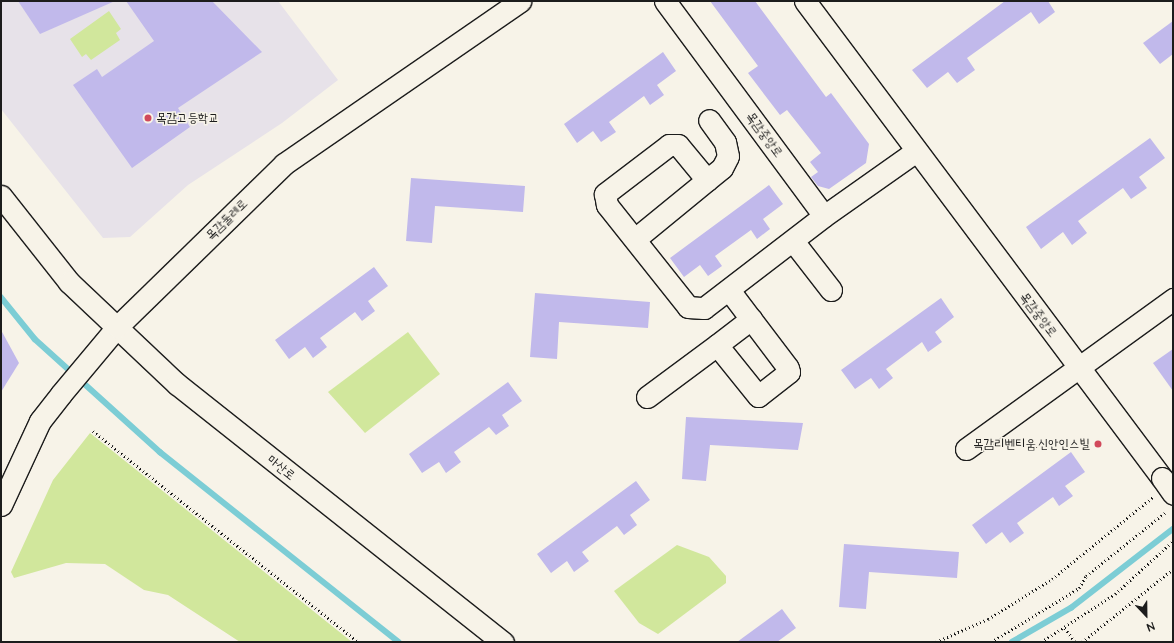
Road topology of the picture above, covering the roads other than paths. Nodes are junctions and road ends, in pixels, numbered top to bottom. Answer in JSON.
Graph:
{"nodes":[{"id":1,"x":520,"y":1,"type":"edge"},
{"id":2,"x":665,"y":1,"type":"edge"},
{"id":3,"x":805,"y":1,"type":"edge"},
{"id":4,"x":710,"y":120,"type":"dead end"},
{"id":5,"x":916,"y":151,"type":"junction"},
{"id":6,"x":707,"y":180,"type":"junction"},
{"id":7,"x":1,"y":196,"type":"edge"},
{"id":8,"x":824,"y":216,"type":"junction"},
{"id":9,"x":635,"y":238,"type":"junction"},
{"id":10,"x":793,"y":241,"type":"junction"},
{"id":11,"x":729,"y":290,"type":"junction"},
{"id":12,"x":831,"y":290,"type":"dead end"},
{"id":13,"x":1173,"y":299,"type":"edge"},
{"id":14,"x":750,"y":319,"type":"junction"},
{"id":15,"x":117,"y":327,"type":"junction"},
{"id":16,"x":717,"y":345,"type":"junction"},
{"id":17,"x":1078,"y":368,"type":"junction"},
{"id":18,"x":647,"y":398,"type":"dead end"},
{"id":19,"x":966,"y":449,"type":"dead end"},
{"id":20,"x":8,"y":472,"type":"edge"},
{"id":21,"x":1165,"y":494,"type":"edge"},
{"id":22,"x":1,"y":505,"type":"edge"},
{"id":23,"x":503,"y":642,"type":"edge"}],
"edges":[{"from":1,"to":15,"type":"street","name":"목감둘레로"},
{"from":2,"to":8,"type":"street","name":"목감중앙로"},
{"from":3,"to":5,"type":"street","name":"목감중앙로"},
{"from":4,"to":6,"type":"street"},
{"from":5,"to":8,"type":"street"},
{"from":5,"to":17,"type":"street","name":"목감중앙로"},
{"from":6,"to":9,"type":"street"},
{"from":6,"to":9,"type":"street"},
{"from":7,"to":15,"type":"street","name":"마산로"},
{"from":8,"to":10,"type":"street"},
{"from":9,"to":11,"type":"street"},
{"from":10,"to":11,"type":"street"},
{"from":10,"to":12,"type":"street"},
{"from":11,"to":14,"type":"street"},
{"from":13,"to":17,"type":"street"},
{"from":14,"to":16,"type":"street"},
{"from":14,"to":16,"type":"street"},
{"from":15,"to":20,"type":"street","name":"목감둘레로"},
{"from":15,"to":23,"type":"street","name":"마산로"},
{"from":16,"to":18,"type":"street"},
{"from":17,"to":19,"type":"street"},
{"from":17,"to":21,"type":"street","name":"목감중앙로"},
{"from":20,"to":22,"type":"street","name":"목감둘레로"}]}
